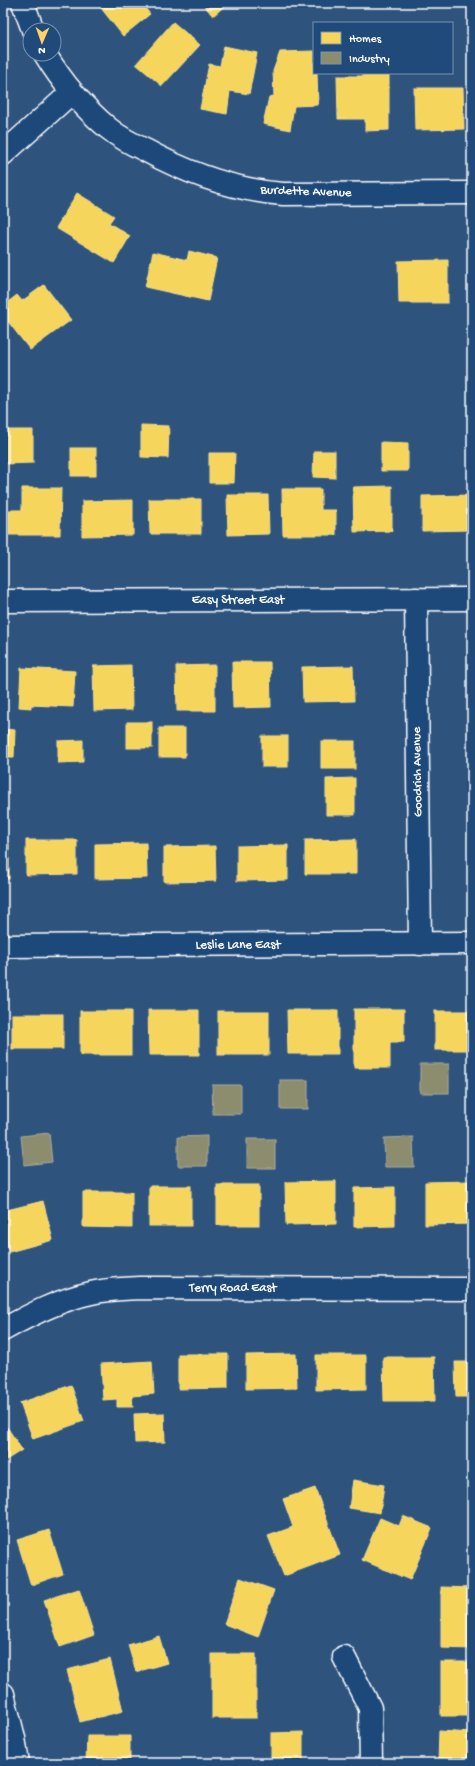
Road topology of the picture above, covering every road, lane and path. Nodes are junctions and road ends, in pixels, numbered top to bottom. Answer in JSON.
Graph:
{"nodes":[{"id":1,"x":23,"y":3,"type":"edge"},
{"id":2,"x":30,"y":22,"type":"edge"},
{"id":3,"x":50,"y":62,"type":"edge"},
{"id":4,"x":71,"y":93,"type":"junction"},
{"id":5,"x":3,"y":154,"type":"edge"},
{"id":6,"x":472,"y":193,"type":"edge"},
{"id":7,"x":416,"y":599,"type":"junction"},
{"id":8,"x":472,"y":599,"type":"edge"},
{"id":9,"x":3,"y":601,"type":"edge"},
{"id":10,"x":420,"y":944,"type":"junction"},
{"id":11,"x":472,"y":944,"type":"edge"},
{"id":12,"x":3,"y":946,"type":"edge"},
{"id":13,"x":472,"y":1289,"type":"edge"},
{"id":14,"x":3,"y":1330,"type":"edge"},
{"id":15,"x":344,"y":1657,"type":"dead end"},
{"id":16,"x":3,"y":1694,"type":"edge"},
{"id":17,"x":18,"y":1763,"type":"edge"},
{"id":18,"x":371,"y":1763,"type":"edge"}],
"edges":[{"from":1,"to":2,"type":"street"},
{"from":3,"to":4,"type":"street","name":"Burdette Avenue"},
{"from":4,"to":5,"type":"street"},
{"from":4,"to":6,"type":"street","name":"Burdette Avenue"},
{"from":7,"to":8,"type":"street","name":"Easy Street East"},
{"from":7,"to":9,"type":"street","name":"Easy Street East"},
{"from":7,"to":10,"type":"street","name":"Goodrich Avenue"},
{"from":10,"to":11,"type":"street","name":"Leslie Lane East"},
{"from":10,"to":12,"type":"street","name":"Leslie Lane East"},
{"from":13,"to":14,"type":"street","name":"Terry Road East"},
{"from":15,"to":18,"type":"street"},
{"from":16,"to":17,"type":"street"}]}
